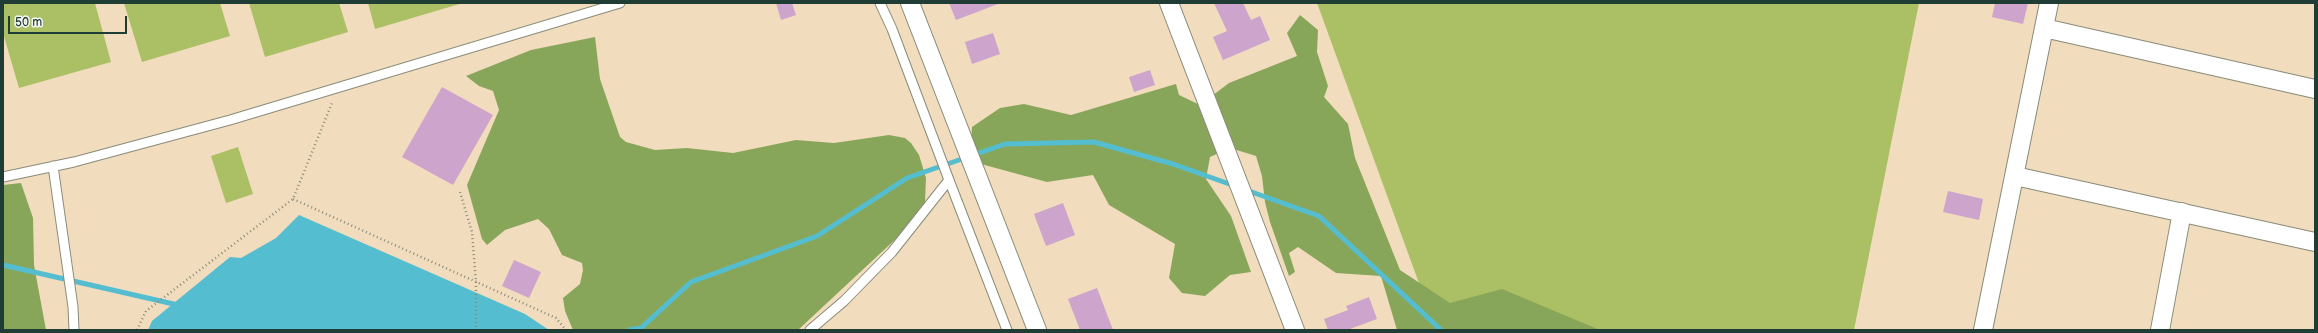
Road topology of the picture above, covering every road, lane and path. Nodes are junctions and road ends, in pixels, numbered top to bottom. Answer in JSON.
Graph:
{"nodes":[{"id":1,"x":620,"y":3,"type":"edge"},
{"id":2,"x":880,"y":3,"type":"edge"},
{"id":3,"x":910,"y":3,"type":"edge"},
{"id":4,"x":1169,"y":3,"type":"edge"},
{"id":5,"x":2049,"y":3,"type":"edge"},
{"id":6,"x":2044,"y":28,"type":"junction"},
{"id":7,"x":337,"y":89,"type":"junction"},
{"id":8,"x":2315,"y":89,"type":"edge"},
{"id":9,"x":53,"y":166,"type":"junction"},
{"id":10,"x":2015,"y":176,"type":"junction"},
{"id":11,"x":3,"y":177,"type":"edge"},
{"id":12,"x":949,"y":180,"type":"junction"},
{"id":13,"x":460,"y":192,"type":"dead end"},
{"id":14,"x":292,"y":199,"type":"junction"},
{"id":15,"x":2182,"y":212,"type":"junction"},
{"id":16,"x":2315,"y":242,"type":"edge"},
{"id":17,"x":476,"y":282,"type":"junction"},
{"id":18,"x":74,"y":330,"type":"edge"},
{"id":19,"x":137,"y":330,"type":"edge"},
{"id":20,"x":476,"y":330,"type":"edge"},
{"id":21,"x":566,"y":330,"type":"edge"},
{"id":22,"x":810,"y":330,"type":"edge"},
{"id":23,"x":1007,"y":330,"type":"edge"},
{"id":24,"x":1037,"y":330,"type":"edge"},
{"id":25,"x":1295,"y":330,"type":"edge"},
{"id":26,"x":1983,"y":330,"type":"edge"},
{"id":27,"x":2160,"y":330,"type":"edge"}],
"edges":[{"from":1,"to":7,"type":"lane"},
{"from":2,"to":12,"type":"lane"},
{"from":3,"to":24,"type":"street"},
{"from":4,"to":25,"type":"street"},
{"from":5,"to":6,"type":"street"},
{"from":6,"to":8,"type":"street"},
{"from":6,"to":10,"type":"street"},
{"from":7,"to":9,"type":"lane"},
{"from":7,"to":14,"type":"path"},
{"from":9,"to":11,"type":"lane"},
{"from":9,"to":18,"type":"lane"},
{"from":10,"to":15,"type":"street"},
{"from":10,"to":26,"type":"street"},
{"from":12,"to":22,"type":"lane"},
{"from":12,"to":23,"type":"lane"},
{"from":13,"to":17,"type":"path"},
{"from":14,"to":17,"type":"path"},
{"from":14,"to":19,"type":"path"},
{"from":15,"to":16,"type":"street"},
{"from":15,"to":27,"type":"street"},
{"from":17,"to":20,"type":"path"},
{"from":17,"to":21,"type":"path"}]}
